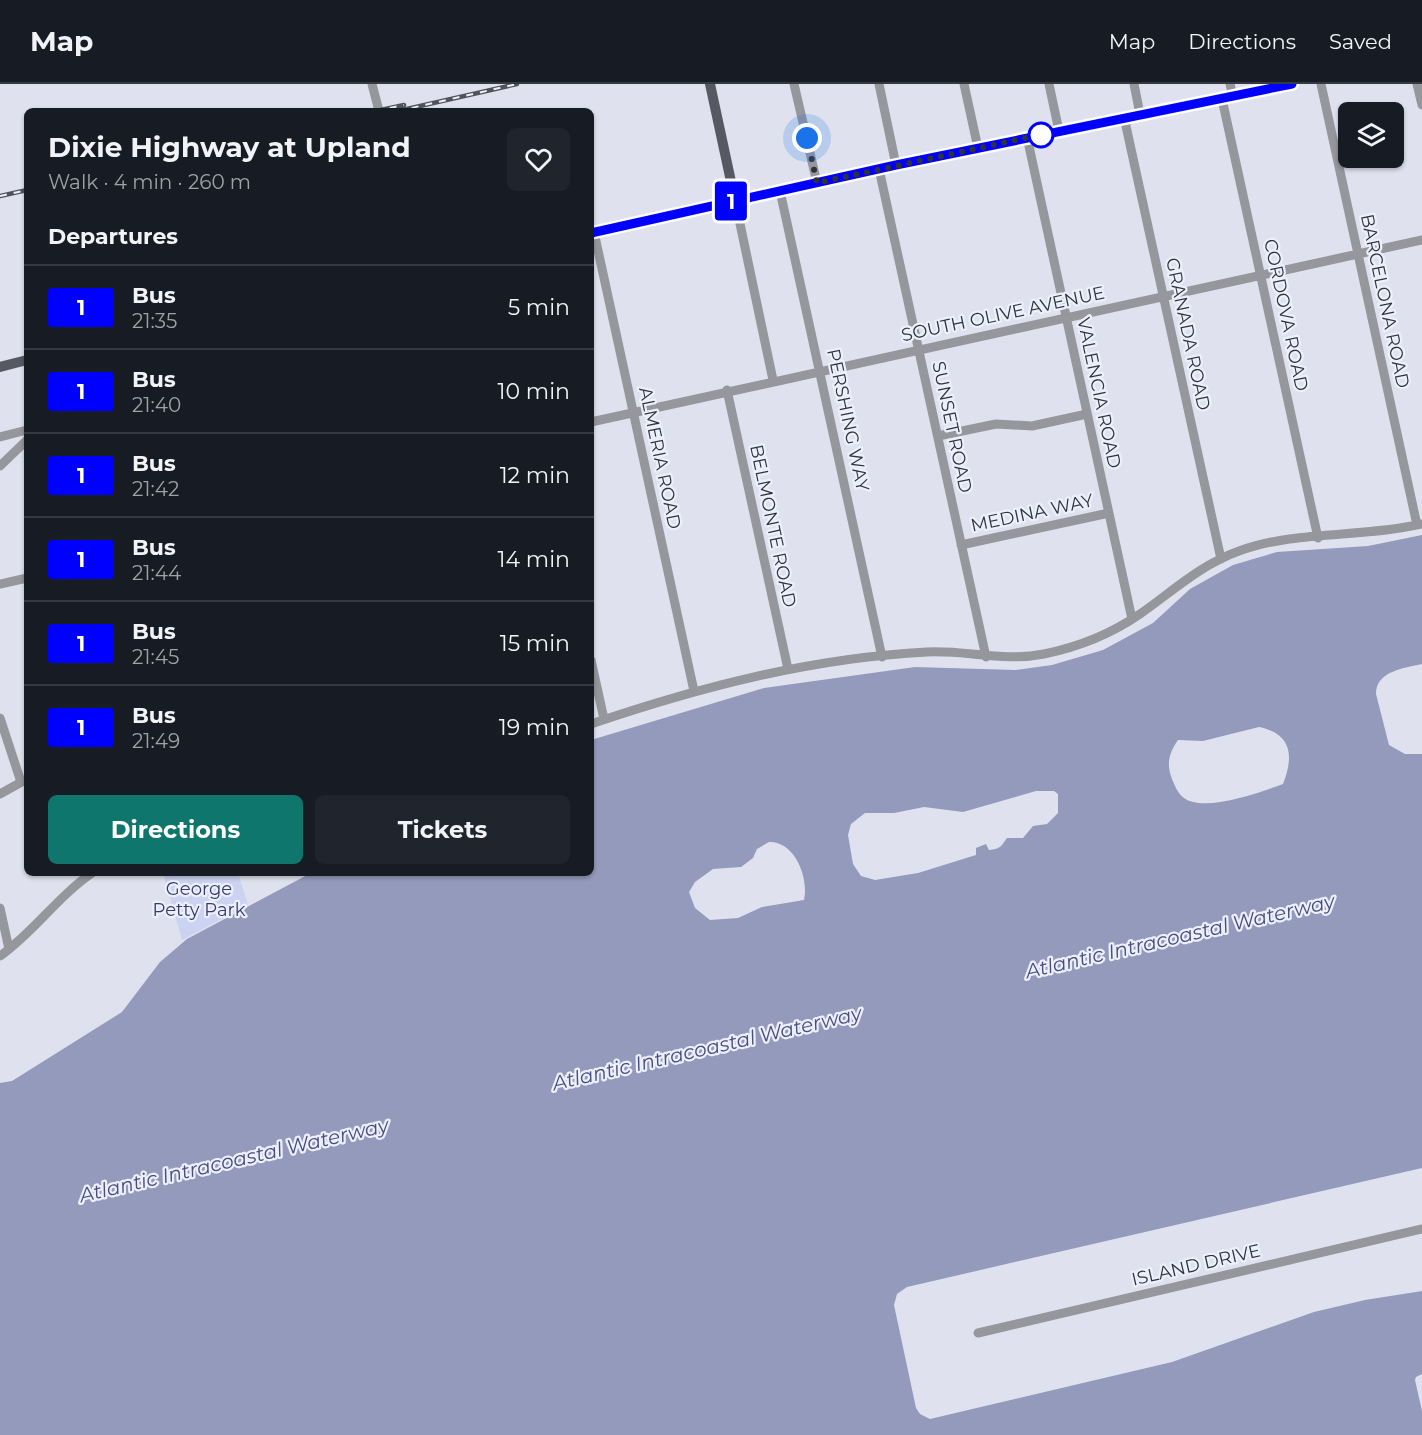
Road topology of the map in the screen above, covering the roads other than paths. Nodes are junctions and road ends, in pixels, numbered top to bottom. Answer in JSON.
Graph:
{"nodes":[{"id":1,"x":372,"y":84,"type":"edge"},
{"id":2,"x":710,"y":84,"type":"edge"},
{"id":3,"x":794,"y":84,"type":"edge"},
{"id":4,"x":879,"y":84,"type":"edge"},
{"id":5,"x":964,"y":84,"type":"edge"},
{"id":6,"x":1049,"y":84,"type":"edge"},
{"id":7,"x":1134,"y":84,"type":"edge"},
{"id":8,"x":1230,"y":84,"type":"edge"},
{"id":9,"x":1292,"y":84,"type":"edge"},
{"id":10,"x":1321,"y":84,"type":"edge"},
{"id":11,"x":1417,"y":84,"type":"edge"},
{"id":12,"x":1227,"y":98,"type":"junction"},
{"id":13,"x":1421,"y":100,"type":"edge"},
{"id":14,"x":378,"y":108,"type":"edge"},
{"id":15,"x":1140,"y":114,"type":"junction"},
{"id":16,"x":1124,"y":117,"type":"junction"},
{"id":17,"x":1059,"y":131,"type":"junction"},
{"id":18,"x":1027,"y":138,"type":"junction"},
{"id":19,"x":978,"y":148,"type":"junction"},
{"id":20,"x":896,"y":165,"type":"junction"},
{"id":21,"x":879,"y":169,"type":"junction"},
{"id":22,"x":817,"y":183,"type":"junction"},
{"id":23,"x":780,"y":191,"type":"junction"},
{"id":24,"x":735,"y":201,"type":"junction"},
{"id":25,"x":594,"y":232,"type":"edge"},
{"id":26,"x":1422,"y":240,"type":"edge"},
{"id":27,"x":594,"y":241,"type":"edge"},
{"id":28,"x":1357,"y":254,"type":"junction"},
{"id":29,"x":1260,"y":275,"type":"junction"},
{"id":30,"x":1163,"y":296,"type":"junction"},
{"id":31,"x":1066,"y":317,"type":"junction"},
{"id":32,"x":918,"y":349,"type":"junction"},
{"id":33,"x":24,"y":361,"type":"edge"},
{"id":34,"x":0,"y":367,"type":"edge"},
{"id":35,"x":820,"y":370,"type":"junction"},
{"id":36,"x":773,"y":380,"type":"junction"},
{"id":37,"x":727,"y":390,"type":"junction"},
{"id":38,"x":633,"y":410,"type":"junction"},
{"id":39,"x":1087,"y":414,"type":"junction"},
{"id":40,"x":594,"y":421,"type":"edge"},
{"id":41,"x":24,"y":431,"type":"edge"},
{"id":42,"x":0,"y":436,"type":"edge"},
{"id":43,"x":938,"y":436,"type":"junction"},
{"id":44,"x":24,"y":443,"type":"edge"},
{"id":45,"x":0,"y":466,"type":"edge"},
{"id":46,"x":1109,"y":513,"type":"junction"},
{"id":47,"x":1420,"y":525,"type":"edge"},
{"id":48,"x":1318,"y":538,"type":"junction"},
{"id":49,"x":961,"y":545,"type":"junction"},
{"id":50,"x":1221,"y":559,"type":"junction"},
{"id":51,"x":24,"y":579,"type":"edge"},
{"id":52,"x":0,"y":584,"type":"edge"},
{"id":53,"x":1132,"y":619,"type":"junction"},
{"id":54,"x":882,"y":657,"type":"junction"},
{"id":55,"x":986,"y":657,"type":"junction"},
{"id":56,"x":788,"y":669,"type":"junction"},
{"id":57,"x":594,"y":674,"type":"edge"},
{"id":58,"x":694,"y":691,"type":"junction"},
{"id":59,"x":0,"y":718,"type":"edge"},
{"id":60,"x":604,"y":719,"type":"junction"},
{"id":61,"x":594,"y":723,"type":"edge"},
{"id":62,"x":24,"y":780,"type":"edge"},
{"id":63,"x":0,"y":794,"type":"edge"},
{"id":64,"x":88,"y":876,"type":"edge"},
{"id":65,"x":0,"y":908,"type":"edge"},
{"id":66,"x":9,"y":949,"type":"junction"},
{"id":67,"x":0,"y":956,"type":"edge"},
{"id":68,"x":1422,"y":1229,"type":"edge"},
{"id":69,"x":978,"y":1333,"type":"dead end"}],
"edges":[{"from":1,"to":14,"type":"street"},
{"from":2,"to":24,"type":"main road"},
{"from":3,"to":22,"type":"street"},
{"from":4,"to":20,"type":"street"},
{"from":5,"to":19,"type":"street"},
{"from":6,"to":17,"type":"street"},
{"from":7,"to":15,"type":"street"},
{"from":8,"to":12,"type":"street","name":"CORDOVA ROAD"},
{"from":9,"to":12,"type":"main road"},
{"from":10,"to":28,"type":"street","name":"BARCELONA ROAD"},
{"from":11,"to":13,"type":"street"},
{"from":12,"to":15,"type":"main road"},
{"from":12,"to":29,"type":"street","name":"CORDOVA ROAD"},
{"from":15,"to":16,"type":"main road"},
{"from":16,"to":17,"type":"main road"},
{"from":16,"to":30,"type":"street","name":"GRANADA ROAD"},
{"from":17,"to":18,"type":"main road"},
{"from":18,"to":19,"type":"main road"},
{"from":18,"to":31,"type":"street","name":"VALENCIA ROAD"},
{"from":19,"to":20,"type":"main road"},
{"from":20,"to":21,"type":"main road"},
{"from":21,"to":22,"type":"main road"},
{"from":21,"to":32,"type":"street","name":"SUNSET ROAD"},
{"from":22,"to":23,"type":"main road"},
{"from":23,"to":24,"type":"main road"},
{"from":23,"to":35,"type":"street","name":"PERSHING WAY"},
{"from":24,"to":25,"type":"main road"},
{"from":24,"to":36,"type":"street"},
{"from":26,"to":28,"type":"street","name":"SOUTH OLIVE AVENUE"},
{"from":27,"to":38,"type":"street","name":"ALMERIA ROAD"},
{"from":28,"to":29,"type":"street","name":"SOUTH OLIVE AVENUE"},
{"from":28,"to":47,"type":"street","name":"BARCELONA ROAD"},
{"from":29,"to":30,"type":"street","name":"SOUTH OLIVE AVENUE"},
{"from":29,"to":48,"type":"street","name":"CORDOVA ROAD"},
{"from":30,"to":31,"type":"street","name":"SOUTH OLIVE AVENUE"},
{"from":30,"to":50,"type":"street","name":"GRANADA ROAD"},
{"from":31,"to":32,"type":"street","name":"SOUTH OLIVE AVENUE"},
{"from":31,"to":39,"type":"street","name":"VALENCIA ROAD"},
{"from":32,"to":35,"type":"street","name":"SOUTH OLIVE AVENUE"},
{"from":32,"to":43,"type":"street","name":"SUNSET ROAD"},
{"from":33,"to":34,"type":"main road"},
{"from":35,"to":36,"type":"street","name":"SOUTH OLIVE AVENUE"},
{"from":35,"to":54,"type":"street","name":"PERSHING WAY"},
{"from":36,"to":37,"type":"street","name":"SOUTH OLIVE AVENUE"},
{"from":37,"to":38,"type":"street","name":"SOUTH OLIVE AVENUE"},
{"from":37,"to":56,"type":"street","name":"BELMONTE ROAD"},
{"from":38,"to":40,"type":"street","name":"SOUTH OLIVE AVENUE"},
{"from":38,"to":58,"type":"street","name":"ALMERIA ROAD"},
{"from":39,"to":43,"type":"street"},
{"from":39,"to":46,"type":"street","name":"VALENCIA ROAD"},
{"from":41,"to":42,"type":"street"},
{"from":43,"to":49,"type":"street","name":"SUNSET ROAD"},
{"from":44,"to":45,"type":"street"},
{"from":46,"to":49,"type":"street","name":"MEDINA WAY"},
{"from":46,"to":53,"type":"street","name":"VALENCIA ROAD"},
{"from":47,"to":48,"type":"street"},
{"from":48,"to":50,"type":"street"},
{"from":49,"to":55,"type":"street","name":"SUNSET ROAD"},
{"from":50,"to":53,"type":"street"},
{"from":51,"to":52,"type":"street"},
{"from":53,"to":55,"type":"street"},
{"from":54,"to":55,"type":"street"},
{"from":54,"to":56,"type":"street"},
{"from":56,"to":58,"type":"street"},
{"from":57,"to":60,"type":"street"},
{"from":58,"to":60,"type":"street"},
{"from":59,"to":62,"type":"street"},
{"from":60,"to":61,"type":"street"},
{"from":62,"to":63,"type":"street"},
{"from":64,"to":66,"type":"street"},
{"from":65,"to":66,"type":"street"},
{"from":66,"to":67,"type":"street"},
{"from":68,"to":69,"type":"street","name":"ISLAND DRIVE"}]}
